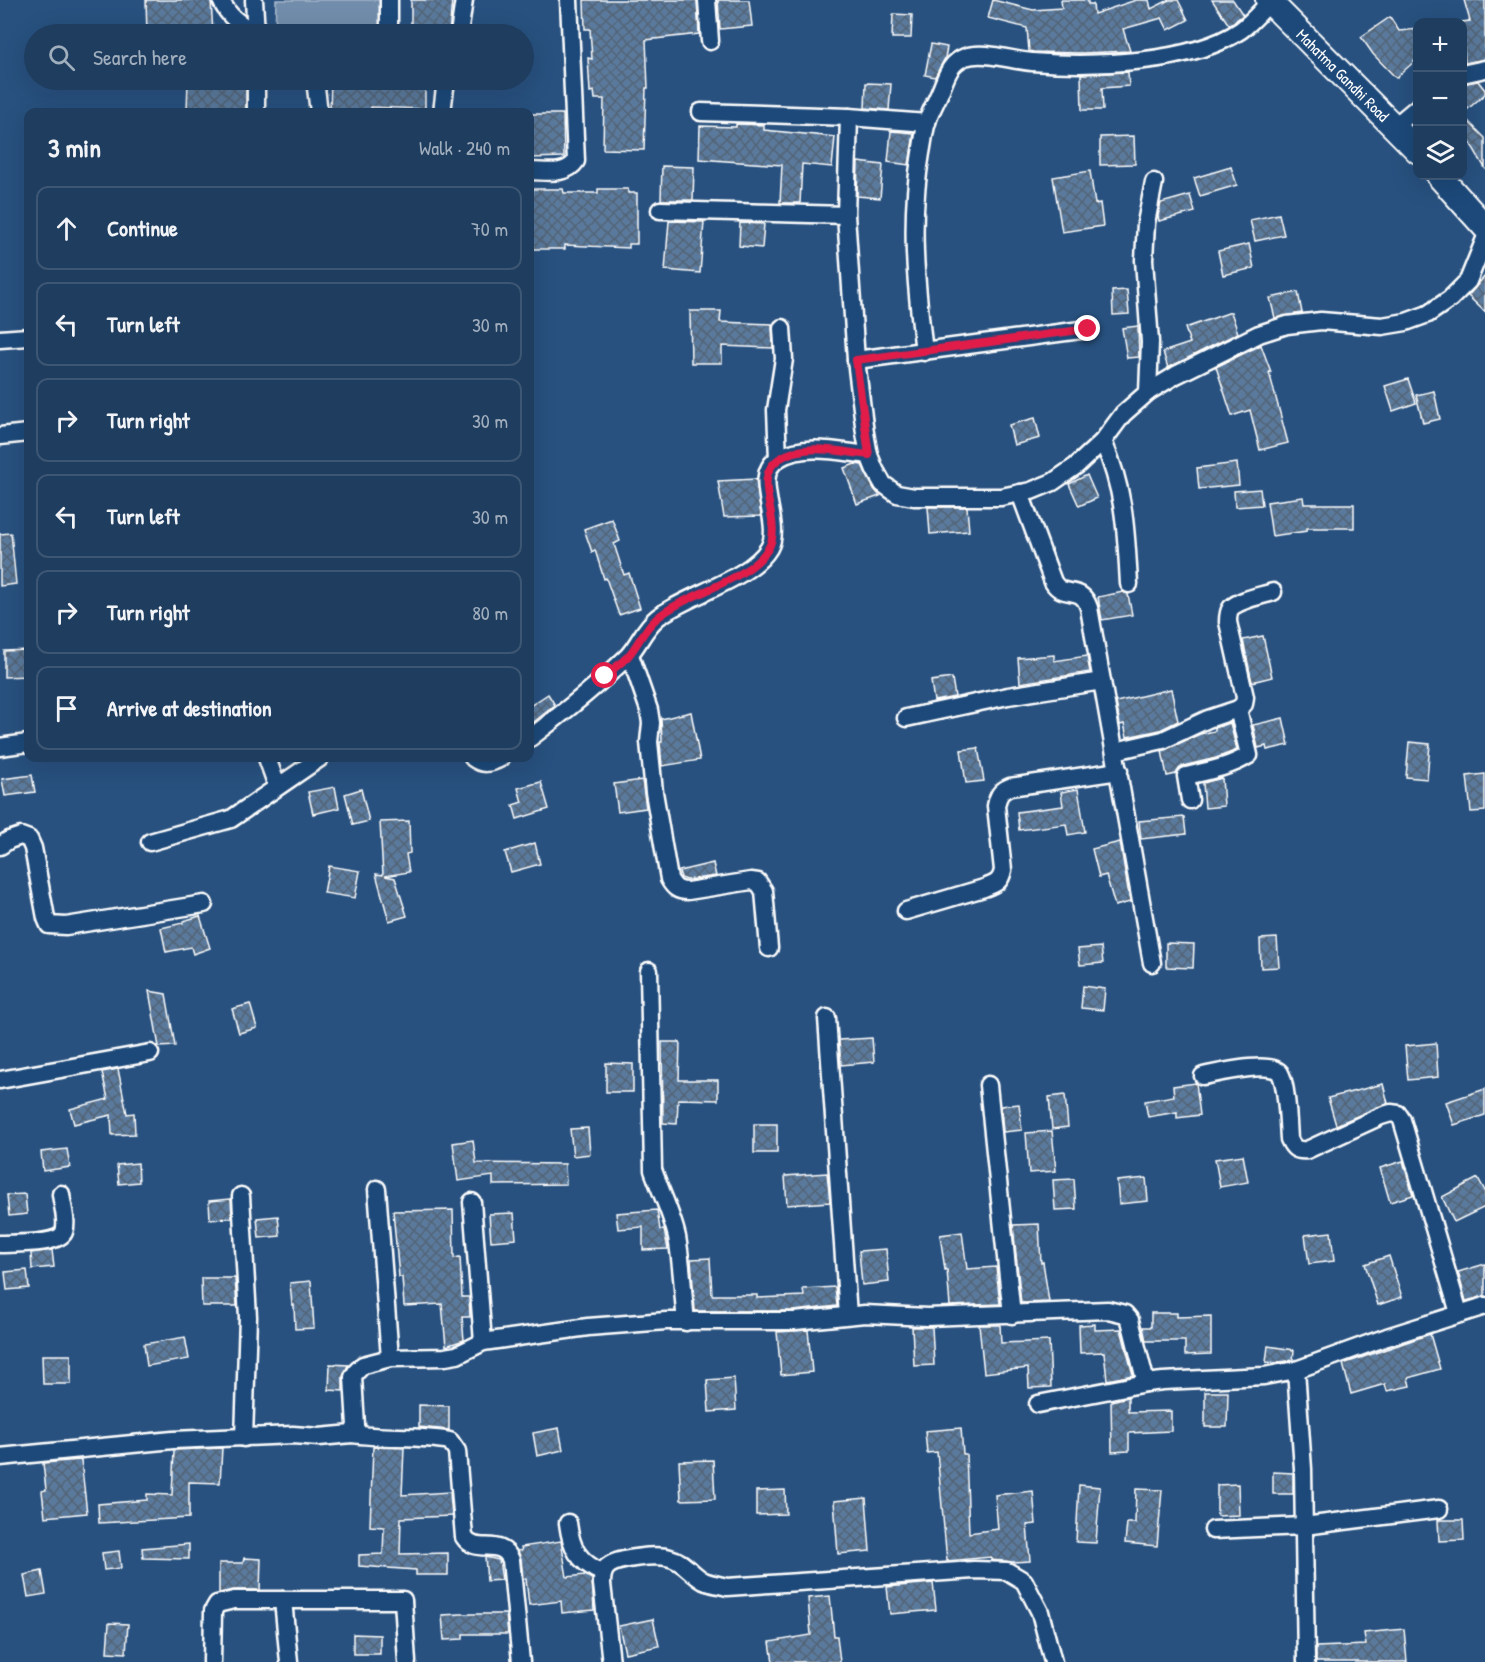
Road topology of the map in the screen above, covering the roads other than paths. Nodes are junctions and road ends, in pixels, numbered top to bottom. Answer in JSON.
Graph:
{"nodes":[{"id":1,"x":221,"y":0,"type":"edge"},
{"id":2,"x":254,"y":0,"type":"edge"},
{"id":3,"x":389,"y":0,"type":"edge"},
{"id":4,"x":464,"y":0,"type":"edge"},
{"id":5,"x":569,"y":0,"type":"edge"},
{"id":6,"x":707,"y":0,"type":"edge"},
{"id":7,"x":1269,"y":1,"type":"edge"},
{"id":8,"x":239,"y":24,"type":"edge"},
{"id":9,"x":255,"y":24,"type":"edge"},
{"id":10,"x":389,"y":24,"type":"edge"},
{"id":11,"x":460,"y":24,"type":"edge"},
{"id":12,"x":710,"y":41,"type":"dead end"},
{"id":13,"x":1485,"y":69,"type":"edge"},
{"id":14,"x":1467,"y":73,"type":"edge"},
{"id":15,"x":256,"y":90,"type":"edge"},
{"id":16,"x":316,"y":90,"type":"edge"},
{"id":17,"x":445,"y":90,"type":"edge"},
{"id":18,"x":256,"y":108,"type":"edge"},
{"id":19,"x":318,"y":108,"type":"edge"},
{"id":20,"x":442,"y":108,"type":"edge"},
{"id":21,"x":1413,"y":111,"type":"edge"},
{"id":22,"x":701,"y":112,"type":"dead end"},
{"id":23,"x":849,"y":117,"type":"junction"},
{"id":24,"x":927,"y":123,"type":"junction"},
{"id":25,"x":1394,"y":127,"type":"junction"},
{"id":26,"x":1413,"y":146,"type":"edge"},
{"id":27,"x":534,"y":171,"type":"edge"},
{"id":28,"x":1443,"y":180,"type":"edge"},
{"id":29,"x":1154,"y":182,"type":"dead end"},
{"id":30,"x":660,"y":210,"type":"dead end"},
{"id":31,"x":846,"y":215,"type":"junction"},
{"id":32,"x":1485,"y":227,"type":"edge"},
{"id":33,"x":1485,"y":239,"type":"edge"},
{"id":34,"x":782,"y":328,"type":"dead end"},
{"id":35,"x":1088,"y":329,"type":"dead end"},
{"id":36,"x":24,"y":337,"type":"edge"},
{"id":37,"x":0,"y":339,"type":"edge"},
{"id":38,"x":924,"y":352,"type":"junction"},
{"id":39,"x":856,"y":360,"type":"junction"},
{"id":40,"x":1148,"y":392,"type":"junction"},
{"id":41,"x":24,"y":433,"type":"edge"},
{"id":42,"x":0,"y":436,"type":"edge"},
{"id":43,"x":1103,"y":441,"type":"junction"},
{"id":44,"x":869,"y":455,"type":"junction"},
{"id":45,"x":778,"y":459,"type":"junction"},
{"id":46,"x":1020,"y":493,"type":"junction"},
{"id":47,"x":1129,"y":584,"type":"dead end"},
{"id":48,"x":1273,"y":592,"type":"dead end"},
{"id":49,"x":630,"y":655,"type":"junction"},
{"id":50,"x":1102,"y":681,"type":"junction"},
{"id":51,"x":1238,"y":709,"type":"junction"},
{"id":52,"x":906,"y":718,"type":"dead end"},
{"id":53,"x":534,"y":735,"type":"edge"},
{"id":54,"x":24,"y":744,"type":"edge"},
{"id":55,"x":0,"y":747,"type":"edge"},
{"id":56,"x":1115,"y":751,"type":"junction"},
{"id":57,"x":268,"y":762,"type":"edge"},
{"id":58,"x":314,"y":762,"type":"edge"},
{"id":59,"x":1119,"y":771,"type":"junction"},
{"id":60,"x":276,"y":786,"type":"junction"},
{"id":61,"x":1190,"y":800,"type":"dead end"},
{"id":62,"x":150,"y":842,"type":"dead end"},
{"id":63,"x":0,"y":846,"type":"edge"},
{"id":64,"x":204,"y":904,"type":"dead end"},
{"id":65,"x":906,"y":911,"type":"dead end"},
{"id":66,"x":769,"y":948,"type":"dead end"},
{"id":67,"x":1152,"y":963,"type":"dead end"},
{"id":68,"x":649,"y":971,"type":"dead end"},
{"id":69,"x":826,"y":1018,"type":"dead end"},
{"id":70,"x":150,"y":1053,"type":"dead end"},
{"id":71,"x":1203,"y":1076,"type":"dead end"},
{"id":72,"x":0,"y":1080,"type":"edge"},
{"id":73,"x":988,"y":1085,"type":"dead end"},
{"id":74,"x":377,"y":1189,"type":"dead end"},
{"id":75,"x":61,"y":1194,"type":"dead end"},
{"id":76,"x":241,"y":1196,"type":"dead end"},
{"id":77,"x":472,"y":1202,"type":"dead end"},
{"id":78,"x":0,"y":1244,"type":"edge"},
{"id":79,"x":1485,"y":1306,"type":"edge"},
{"id":80,"x":1459,"y":1313,"type":"junction"},
{"id":81,"x":848,"y":1315,"type":"junction"},
{"id":82,"x":1012,"y":1315,"type":"junction"},
{"id":83,"x":686,"y":1322,"type":"junction"},
{"id":84,"x":483,"y":1342,"type":"junction"},
{"id":85,"x":390,"y":1359,"type":"junction"},
{"id":86,"x":1296,"y":1370,"type":"junction"},
{"id":87,"x":1146,"y":1383,"type":"junction"},
{"id":88,"x":1038,"y":1404,"type":"dead end"},
{"id":89,"x":352,"y":1434,"type":"junction"},
{"id":90,"x":244,"y":1438,"type":"junction"},
{"id":91,"x":0,"y":1457,"type":"edge"},
{"id":92,"x":1438,"y":1509,"type":"dead end"},
{"id":93,"x":568,"y":1523,"type":"dead end"},
{"id":94,"x":1304,"y":1526,"type":"junction"},
{"id":95,"x":1212,"y":1530,"type":"dead end"},
{"id":96,"x":603,"y":1573,"type":"junction"},
{"id":97,"x":283,"y":1600,"type":"junction"},
{"id":98,"x":212,"y":1662,"type":"edge"},
{"id":99,"x":289,"y":1662,"type":"edge"},
{"id":100,"x":407,"y":1662,"type":"edge"},
{"id":101,"x":521,"y":1662,"type":"edge"},
{"id":102,"x":611,"y":1662,"type":"edge"},
{"id":103,"x":1053,"y":1662,"type":"edge"},
{"id":104,"x":1306,"y":1662,"type":"edge"}],
"edges":[{"from":1,"to":8,"type":"street"},
{"from":2,"to":9,"type":"street"},
{"from":3,"to":10,"type":"street"},
{"from":4,"to":11,"type":"street"},
{"from":5,"to":27,"type":"street"},
{"from":6,"to":12,"type":"street"},
{"from":7,"to":24,"type":"street"},
{"from":7,"to":25,"type":"main road","name":"Mahatma Gandhi Road"},
{"from":13,"to":14,"type":"street"},
{"from":15,"to":18,"type":"street"},
{"from":16,"to":19,"type":"street"},
{"from":17,"to":20,"type":"street"},
{"from":21,"to":25,"type":"street"},
{"from":22,"to":23,"type":"street"},
{"from":23,"to":24,"type":"street"},
{"from":23,"to":31,"type":"street"},
{"from":24,"to":38,"type":"street"},
{"from":25,"to":26,"type":"main road","name":"Mahatma Gandhi Road"},
{"from":28,"to":32,"type":"main road"},
{"from":29,"to":40,"type":"street"},
{"from":30,"to":31,"type":"street"},
{"from":31,"to":39,"type":"street"},
{"from":33,"to":40,"type":"street"},
{"from":34,"to":45,"type":"street"},
{"from":35,"to":38,"type":"street"},
{"from":36,"to":37,"type":"street"},
{"from":38,"to":39,"type":"street"},
{"from":39,"to":44,"type":"street"},
{"from":40,"to":43,"type":"street"},
{"from":41,"to":42,"type":"street"},
{"from":43,"to":46,"type":"street"},
{"from":43,"to":47,"type":"street"},
{"from":44,"to":45,"type":"street"},
{"from":44,"to":46,"type":"street"},
{"from":45,"to":49,"type":"street"},
{"from":46,"to":50,"type":"street"},
{"from":48,"to":51,"type":"street"},
{"from":49,"to":53,"type":"street"},
{"from":49,"to":66,"type":"street"},
{"from":50,"to":52,"type":"street"},
{"from":50,"to":56,"type":"street"},
{"from":51,"to":56,"type":"street"},
{"from":51,"to":61,"type":"street"},
{"from":54,"to":55,"type":"street"},
{"from":56,"to":59,"type":"street"},
{"from":57,"to":60,"type":"street"},
{"from":58,"to":60,"type":"street"},
{"from":59,"to":65,"type":"street"},
{"from":59,"to":67,"type":"street"},
{"from":60,"to":62,"type":"street"},
{"from":63,"to":64,"type":"street"},
{"from":68,"to":83,"type":"street"},
{"from":69,"to":81,"type":"street"},
{"from":70,"to":72,"type":"street"},
{"from":71,"to":80,"type":"street"},
{"from":73,"to":82,"type":"street"},
{"from":74,"to":85,"type":"street"},
{"from":75,"to":78,"type":"street"},
{"from":76,"to":90,"type":"street"},
{"from":77,"to":84,"type":"street"},
{"from":79,"to":80,"type":"street"},
{"from":80,"to":86,"type":"street"},
{"from":81,"to":82,"type":"street"},
{"from":81,"to":83,"type":"street"},
{"from":82,"to":87,"type":"street"},
{"from":83,"to":84,"type":"street"},
{"from":84,"to":85,"type":"street"},
{"from":85,"to":89,"type":"street"},
{"from":86,"to":87,"type":"street"},
{"from":86,"to":94,"type":"street"},
{"from":87,"to":88,"type":"street"},
{"from":89,"to":90,"type":"street"},
{"from":89,"to":101,"type":"street"},
{"from":90,"to":91,"type":"street"},
{"from":92,"to":94,"type":"street"},
{"from":93,"to":96,"type":"street"},
{"from":94,"to":95,"type":"street"},
{"from":94,"to":104,"type":"street"},
{"from":96,"to":102,"type":"street"},
{"from":96,"to":103,"type":"street"},
{"from":97,"to":98,"type":"street"},
{"from":97,"to":99,"type":"street"},
{"from":97,"to":100,"type":"street"}]}
